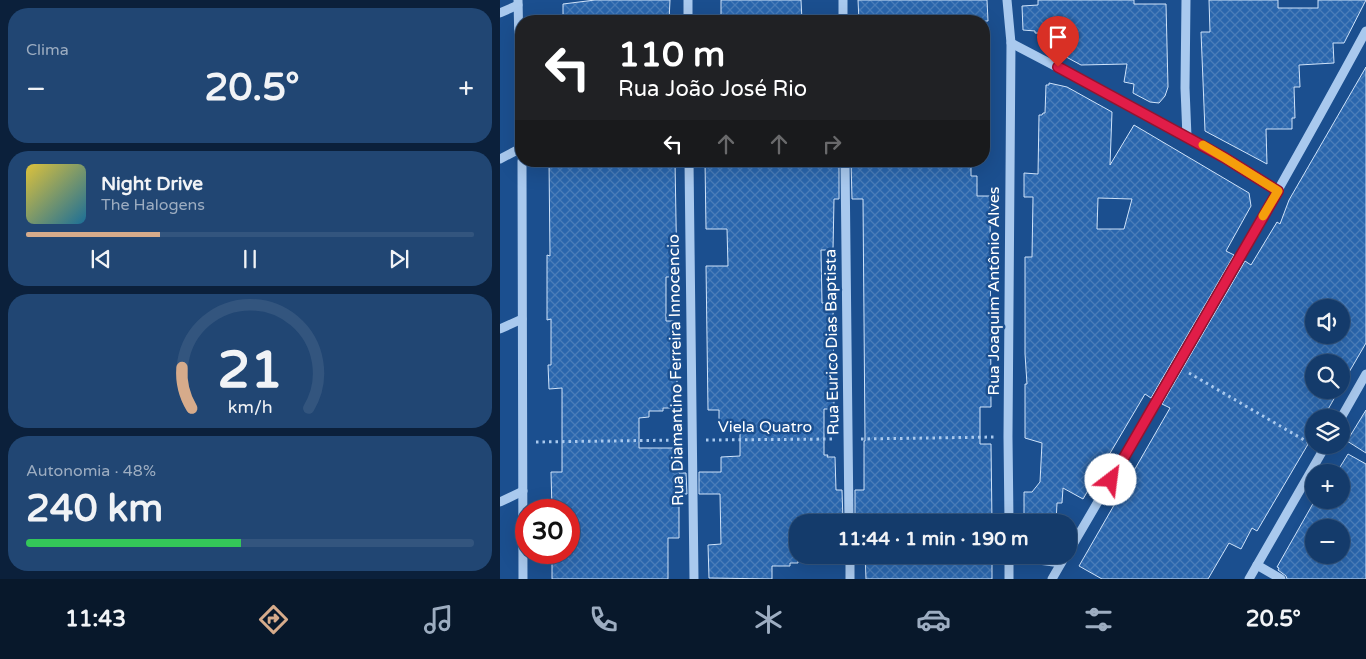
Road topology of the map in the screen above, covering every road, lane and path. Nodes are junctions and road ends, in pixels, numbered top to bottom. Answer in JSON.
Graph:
{"nodes":[{"id":1,"x":688,"y":0,"type":"edge"},
{"id":2,"x":843,"y":0,"type":"edge"},
{"id":3,"x":1007,"y":0,"type":"edge"},
{"id":4,"x":1186,"y":0,"type":"edge"},
{"id":5,"x":518,"y":2,"type":"edge"},
{"id":6,"x":500,"y":13,"type":"edge"},
{"id":7,"x":518,"y":15,"type":"edge"},
{"id":8,"x":688,"y":15,"type":"edge"},
{"id":9,"x":844,"y":15,"type":"edge"},
{"id":10,"x":1366,"y":31,"type":"edge"},
{"id":11,"x":1011,"y":43,"type":"junction"},
{"id":12,"x":1187,"y":137,"type":"junction"},
{"id":13,"x":515,"y":151,"type":"edge"},
{"id":14,"x":500,"y":159,"type":"edge"},
{"id":15,"x":522,"y":167,"type":"edge"},
{"id":16,"x":689,"y":167,"type":"edge"},
{"id":17,"x":846,"y":167,"type":"edge"},
{"id":18,"x":1278,"y":191,"type":"junction"},
{"id":19,"x":522,"y":319,"type":"junction"},
{"id":20,"x":500,"y":330,"type":"edge"},
{"id":21,"x":1177,"y":366,"type":"junction"},
{"id":22,"x":1366,"y":374,"type":"edge"},
{"id":23,"x":1346,"y":409,"type":"edge"},
{"id":24,"x":1008,"y":437,"type":"junction"},
{"id":25,"x":1305,"y":437,"type":"edge"},
{"id":26,"x":848,"y":438,"type":"junction"},
{"id":27,"x":692,"y":440,"type":"junction"},
{"id":28,"x":522,"y":443,"type":"junction"},
{"id":29,"x":1321,"y":454,"type":"edge"},
{"id":30,"x":522,"y":491,"type":"junction"},
{"id":31,"x":500,"y":502,"type":"edge"},
{"id":32,"x":850,"y":514,"type":"edge"},
{"id":33,"x":1009,"y":514,"type":"edge"},
{"id":34,"x":1077,"y":537,"type":"edge"},
{"id":35,"x":850,"y":564,"type":"edge"},
{"id":36,"x":1009,"y":564,"type":"edge"},
{"id":37,"x":1060,"y":564,"type":"edge"},
{"id":38,"x":1257,"y":565,"type":"junction"},
{"id":39,"x":523,"y":579,"type":"edge"},
{"id":40,"x":694,"y":579,"type":"edge"},
{"id":41,"x":850,"y":579,"type":"edge"},
{"id":42,"x":1009,"y":579,"type":"edge"},
{"id":43,"x":1052,"y":579,"type":"edge"},
{"id":44,"x":1249,"y":579,"type":"edge"},
{"id":45,"x":1282,"y":579,"type":"edge"}],
"edges":[{"from":1,"to":8,"type":"street"},
{"from":2,"to":9,"type":"street"},
{"from":3,"to":11,"type":"street","name":"Rua Joaquim Antônio Alves"},
{"from":4,"to":12,"type":"street"},
{"from":5,"to":6,"type":"street"},
{"from":5,"to":7,"type":"street"},
{"from":10,"to":18,"type":"street"},
{"from":11,"to":12,"type":"street"},
{"from":11,"to":24,"type":"street","name":"Rua Joaquim Antônio Alves"},
{"from":12,"to":18,"type":"street"},
{"from":13,"to":14,"type":"street"},
{"from":15,"to":19,"type":"street"},
{"from":16,"to":27,"type":"street","name":"Rua Diamantino Ferreira Innocencio"},
{"from":17,"to":26,"type":"street","name":"Rua Eurico Dias Baptista"},
{"from":18,"to":21,"type":"street"},
{"from":19,"to":20,"type":"street"},
{"from":19,"to":28,"type":"street"},
{"from":21,"to":25,"type":"path"},
{"from":21,"to":34,"type":"street"},
{"from":22,"to":23,"type":"street"},
{"from":24,"to":26,"type":"path","name":"Viela Quatro"},
{"from":24,"to":33,"type":"street","name":"Rua Joaquim Antônio Alves"},
{"from":26,"to":27,"type":"path","name":"Viela Quatro"},
{"from":26,"to":32,"type":"street","name":"Rua Eurico Dias Baptista"},
{"from":27,"to":28,"type":"path","name":"Viela Quatro"},
{"from":27,"to":40,"type":"street","name":"Rua Diamantino Ferreira Innocencio"},
{"from":28,"to":30,"type":"street"},
{"from":29,"to":38,"type":"street"},
{"from":30,"to":31,"type":"street"},
{"from":30,"to":39,"type":"street"},
{"from":35,"to":41,"type":"street"},
{"from":36,"to":42,"type":"street"},
{"from":37,"to":43,"type":"street"},
{"from":38,"to":44,"type":"street"},
{"from":38,"to":45,"type":"street"}]}
